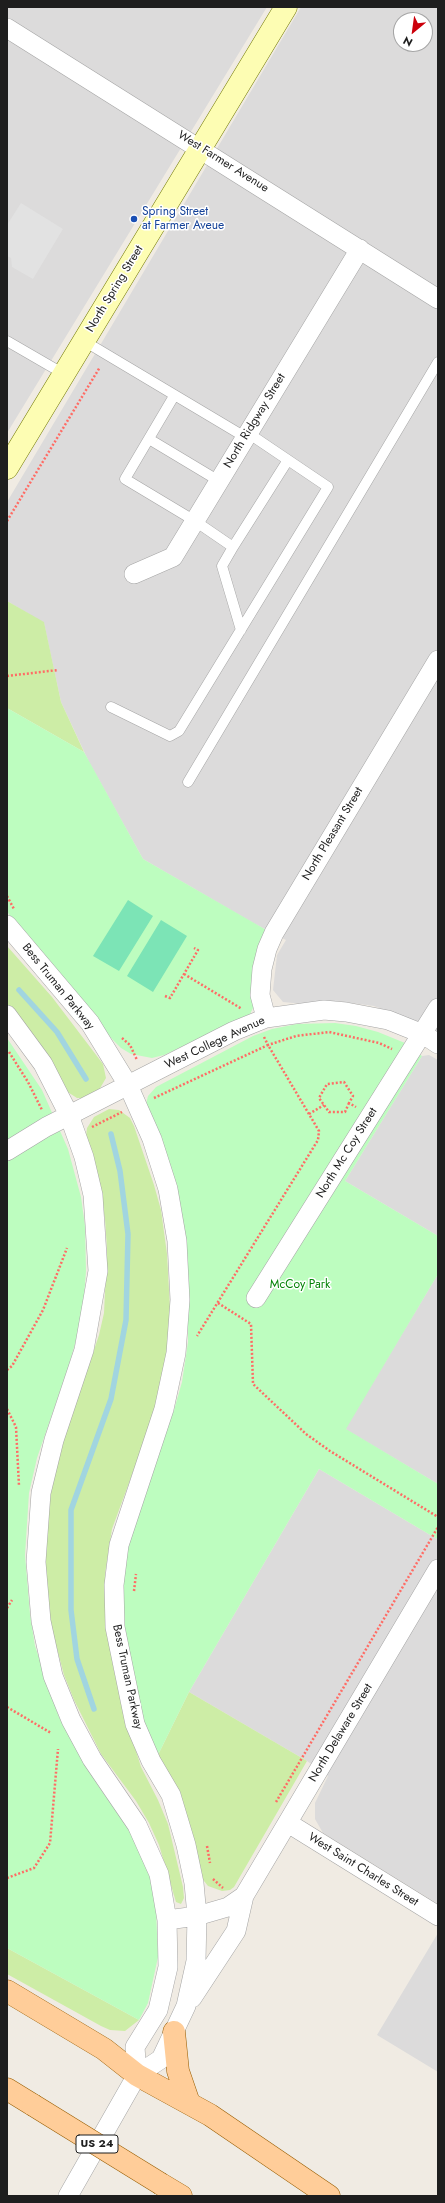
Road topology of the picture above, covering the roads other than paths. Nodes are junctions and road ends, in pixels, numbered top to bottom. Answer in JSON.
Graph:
{"nodes":[{"id":1,"x":286,"y":7,"type":"edge"},
{"id":2,"x":7,"y":28,"type":"edge"},
{"id":3,"x":200,"y":148,"type":"junction"},
{"id":4,"x":360,"y":249,"type":"junction"},
{"id":5,"x":438,"y":299,"type":"edge"},
{"id":6,"x":7,"y":341,"type":"edge"},
{"id":7,"x":84,"y":341,"type":"junction"},
{"id":8,"x":438,"y":362,"type":"edge"},
{"id":9,"x":64,"y":374,"type":"junction"},
{"id":10,"x":174,"y":396,"type":"junction"},
{"id":11,"x":247,"y":435,"type":"junction"},
{"id":12,"x":149,"y":439,"type":"junction"},
{"id":13,"x":288,"y":460,"type":"junction"},
{"id":14,"x":7,"y":468,"type":"edge"},
{"id":15,"x":219,"y":481,"type":"junction"},
{"id":16,"x":195,"y":521,"type":"junction"},
{"id":17,"x":233,"y":547,"type":"junction"},
{"id":18,"x":134,"y":574,"type":"dead end"},
{"id":19,"x":241,"y":630,"type":"junction"},
{"id":20,"x":438,"y":660,"type":"edge"},
{"id":21,"x":111,"y":707,"type":"dead end"},
{"id":22,"x":188,"y":782,"type":"dead end"},
{"id":23,"x":7,"y":925,"type":"edge"},
{"id":24,"x":438,"y":1008,"type":"edge"},
{"id":25,"x":7,"y":1015,"type":"edge"},
{"id":26,"x":264,"y":1026,"type":"junction"},
{"id":27,"x":430,"y":1039,"type":"edge"},
{"id":28,"x":128,"y":1085,"type":"junction"},
{"id":29,"x":69,"y":1115,"type":"junction"},
{"id":30,"x":7,"y":1151,"type":"edge"},
{"id":31,"x":256,"y":1298,"type":"dead end"},
{"id":32,"x":438,"y":1569,"type":"edge"},
{"id":33,"x":288,"y":1823,"type":"junction"},
{"id":34,"x":244,"y":1896,"type":"junction"},
{"id":35,"x":197,"y":1916,"type":"junction"},
{"id":36,"x":438,"y":1916,"type":"edge"},
{"id":37,"x":167,"y":1920,"type":"junction"},
{"id":38,"x":7,"y":1991,"type":"edge"},
{"id":39,"x":186,"y":2006,"type":"junction"},
{"id":40,"x":174,"y":2032,"type":"junction"},
{"id":41,"x":137,"y":2075,"type":"junction"},
{"id":42,"x":7,"y":2089,"type":"edge"},
{"id":43,"x":189,"y":2103,"type":"junction"},
{"id":44,"x":68,"y":2196,"type":"edge"},
{"id":45,"x":181,"y":2196,"type":"edge"},
{"id":46,"x":329,"y":2196,"type":"edge"}],
"edges":[{"from":1,"to":3,"type":"street","name":"North Spring Street"},
{"from":2,"to":3,"type":"street","name":"West Farmer Avenue"},
{"from":3,"to":4,"type":"street","name":"West Farmer Avenue"},
{"from":3,"to":7,"type":"street","name":"North Spring Street"},
{"from":4,"to":5,"type":"street","name":"West Farmer Avenue"},
{"from":4,"to":11,"type":"street","name":"North Ridgway Street"},
{"from":6,"to":9,"type":"lane"},
{"from":7,"to":9,"type":"street","name":"North Spring Street"},
{"from":7,"to":10,"type":"lane"},
{"from":8,"to":22,"type":"lane"},
{"from":9,"to":14,"type":"street","name":"North Spring Street"},
{"from":10,"to":11,"type":"lane"},
{"from":10,"to":12,"type":"lane"},
{"from":11,"to":13,"type":"lane"},
{"from":11,"to":15,"type":"street","name":"North Ridgway Street"},
{"from":12,"to":15,"type":"lane"},
{"from":12,"to":16,"type":"lane"},
{"from":13,"to":17,"type":"lane"},
{"from":13,"to":19,"type":"lane"},
{"from":15,"to":16,"type":"street","name":"North Ridgway Street"},
{"from":16,"to":17,"type":"lane"},
{"from":16,"to":18,"type":"street","name":"North Ridgway Street"},
{"from":17,"to":19,"type":"lane"},
{"from":19,"to":21,"type":"lane"},
{"from":20,"to":26,"type":"street","name":"North Pleasant Street"},
{"from":23,"to":28,"type":"street","name":"Bess Truman Parkway"},
{"from":24,"to":27,"type":"street","name":"North Mc Coy Street"},
{"from":25,"to":29,"type":"street"},
{"from":26,"to":27,"type":"street","name":"West College Avenue"},
{"from":26,"to":28,"type":"street","name":"West College Avenue"},
{"from":27,"to":31,"type":"street","name":"North Mc Coy Street"},
{"from":28,"to":29,"type":"street","name":"West College Avenue"},
{"from":28,"to":35,"type":"street","name":"Bess Truman Parkway"},
{"from":29,"to":30,"type":"street","name":"West College Avenue"},
{"from":29,"to":37,"type":"street"},
{"from":32,"to":33,"type":"street","name":"North Delaware Street"},
{"from":33,"to":34,"type":"street","name":"North Delaware Street"},
{"from":33,"to":36,"type":"street","name":"West Saint Charles Street"},
{"from":34,"to":35,"type":"street","name":"North Delaware Street"},
{"from":34,"to":39,"type":"street","name":"North Delaware Street"},
{"from":35,"to":37,"type":"street","name":"North Delaware Street"},
{"from":35,"to":39,"type":"street","name":"Bess Truman Parkway"},
{"from":37,"to":41,"type":"street"},
{"from":38,"to":41,"type":"main road"},
{"from":39,"to":40,"type":"street","name":"Bess Truman Parkway"},
{"from":40,"to":41,"type":"street","name":"Bess Truman Parkway"},
{"from":40,"to":43,"type":"main road"},
{"from":41,"to":43,"type":"main road"},
{"from":41,"to":44,"type":"street"},
{"from":42,"to":45,"type":"main road","number":"US 24","bridge":true},
{"from":43,"to":46,"type":"main road"}]}
